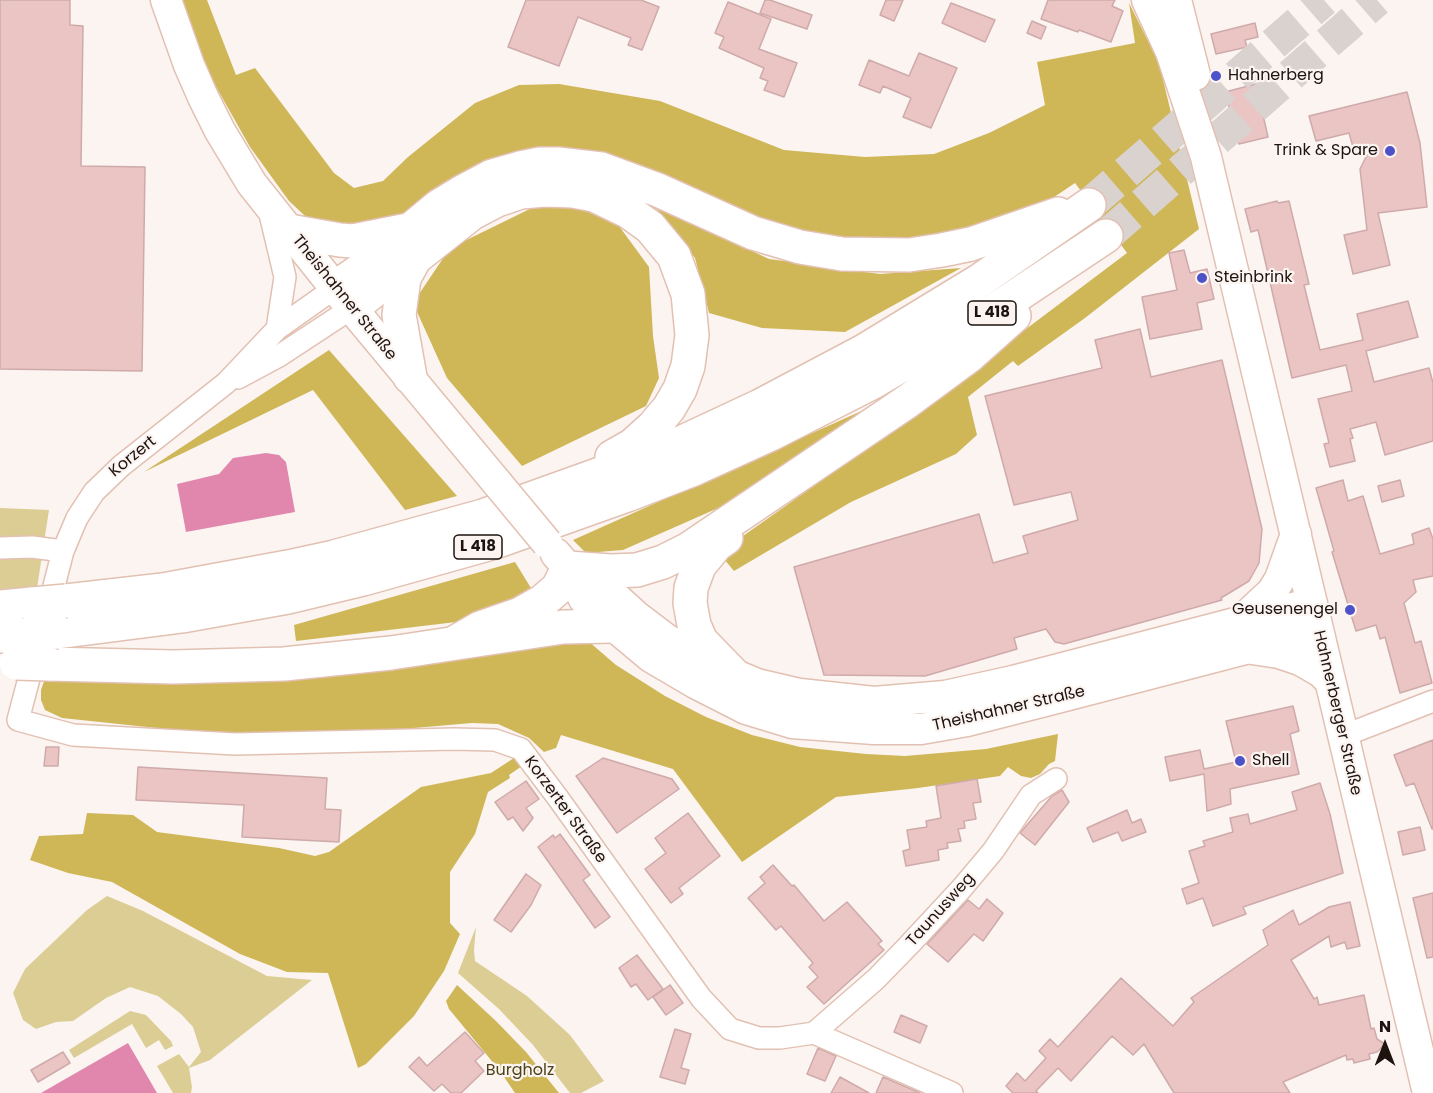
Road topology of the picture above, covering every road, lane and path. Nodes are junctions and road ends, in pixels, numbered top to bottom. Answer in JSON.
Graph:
{"nodes":[{"id":1,"x":166,"y":0,"type":"edge"},
{"id":2,"x":1147,"y":0,"type":"edge"},
{"id":3,"x":1176,"y":0,"type":"edge"},
{"id":4,"x":1188,"y":0,"type":"edge"},
{"id":5,"x":1187,"y":38,"type":"junction"},
{"id":6,"x":1206,"y":157,"type":"junction"},
{"id":7,"x":267,"y":205,"type":"junction"},
{"id":8,"x":290,"y":231,"type":"junction"},
{"id":9,"x":414,"y":243,"type":"junction"},
{"id":10,"x":344,"y":298,"type":"junction"},
{"id":11,"x":277,"y":329,"type":"junction"},
{"id":12,"x":410,"y":377,"type":"junction"},
{"id":13,"x":226,"y":383,"type":"junction"},
{"id":14,"x":542,"y":496,"type":"junction"},
{"id":15,"x":752,"y":508,"type":"junction"},
{"id":16,"x":1296,"y":534,"type":"junction"},
{"id":17,"x":0,"y":548,"type":"edge"},
{"id":18,"x":63,"y":551,"type":"junction"},
{"id":19,"x":568,"y":568,"type":"junction"},
{"id":20,"x":0,"y":607,"type":"edge"},
{"id":21,"x":1314,"y":615,"type":"junction"},
{"id":22,"x":613,"y":626,"type":"junction"},
{"id":23,"x":1245,"y":634,"type":"junction"},
{"id":24,"x":14,"y":640,"type":"edge"},
{"id":25,"x":454,"y":644,"type":"junction"},
{"id":26,"x":1156,"y":657,"type":"junction"},
{"id":27,"x":733,"y":674,"type":"junction"},
{"id":28,"x":1330,"y":681,"type":"junction"},
{"id":29,"x":1433,"y":701,"type":"edge"},
{"id":30,"x":18,"y":720,"type":"joint"},
{"id":31,"x":1343,"y":736,"type":"junction"},
{"id":32,"x":1056,"y":779,"type":"dead end"},
{"id":33,"x":814,"y":1033,"type":"junction"},
{"id":34,"x":952,"y":1093,"type":"edge"},
{"id":35,"x":1428,"y":1093,"type":"edge"}],
"edges":[{"from":1,"to":7,"type":"main road","name":"Theishahner Straße"},
{"from":2,"to":6,"type":"main road","name":"Hahnerberger Straße"},
{"from":3,"to":5,"type":"main road","name":"Hahnerberger Straße"},
{"from":4,"to":5,"type":"main road"},
{"from":5,"to":6,"type":"main road","name":"Hahnerberger Straße"},
{"from":6,"to":16,"type":"main road","name":"Hahnerberger Straße"},
{"from":7,"to":8,"type":"main road","name":"Theishahner Straße"},
{"from":7,"to":11,"type":"street"},
{"from":8,"to":9,"type":"highway","number":"L 418"},
{"from":8,"to":10,"type":"main road","name":"Theishahner Straße"},
{"from":9,"to":10,"type":"highway","number":"L 418"},
{"from":9,"to":12,"type":"highway","number":"L 418"},
{"from":9,"to":14,"type":"highway","number":"L 418"},
{"from":9,"to":14,"type":"highway","number":"L 418"},
{"from":10,"to":11,"type":"street","name":"Korzert"},
{"from":10,"to":12,"type":"main road","name":"Theishahner Straße"},
{"from":10,"to":13,"type":"street","name":"Korzert"},
{"from":11,"to":13,"type":"street","name":"Korzert"},
{"from":12,"to":19,"type":"main road","name":"Theishahner Straße","bridge":true},
{"from":13,"to":18,"type":"street","name":"Korzert"},
{"from":14,"to":24,"type":"highway","number":"L 418","bridge":true},
{"from":15,"to":19,"type":"highway","number":"L 418"},
{"from":15,"to":24,"type":"highway","number":"L 418","bridge":true},
{"from":15,"to":27,"type":"highway","number":"L 418"},
{"from":16,"to":21,"type":"main road","name":"Hahnerberger Straße"},
{"from":16,"to":23,"type":"main road"},
{"from":17,"to":18,"type":"street"},
{"from":18,"to":30,"type":"street","name":"Korzert"},
{"from":19,"to":22,"type":"main road","name":"Theishahner Straße"},
{"from":19,"to":25,"type":"highway"},
{"from":19,"to":27,"type":"main road","name":"Theishahner Straße"},
{"from":20,"to":24,"type":"highway","number":"L 418"},
{"from":21,"to":23,"type":"main road","name":"Theishahner Straße"},
{"from":21,"to":28,"type":"main road","name":"Hahnerberger Straße"},
{"from":22,"to":25,"type":"highway","number":"L 418"},
{"from":22,"to":26,"type":"main road","name":"Theishahner Straße"},
{"from":23,"to":26,"type":"main road","name":"Theishahner Straße"},
{"from":23,"to":28,"type":"main road"},
{"from":24,"to":25,"type":"highway","number":"L 418","bridge":true},
{"from":26,"to":27,"type":"main road","name":"Theishahner Straße"},
{"from":28,"to":31,"type":"main road","name":"Hahnerberger Straße"},
{"from":29,"to":31,"type":"street"},
{"from":30,"to":33,"type":"street","name":"Korzerter Straße"},
{"from":31,"to":35,"type":"main road","name":"Hahnerberger Straße"},
{"from":32,"to":33,"type":"street","name":"Taunusweg"},
{"from":33,"to":34,"type":"street"}]}
